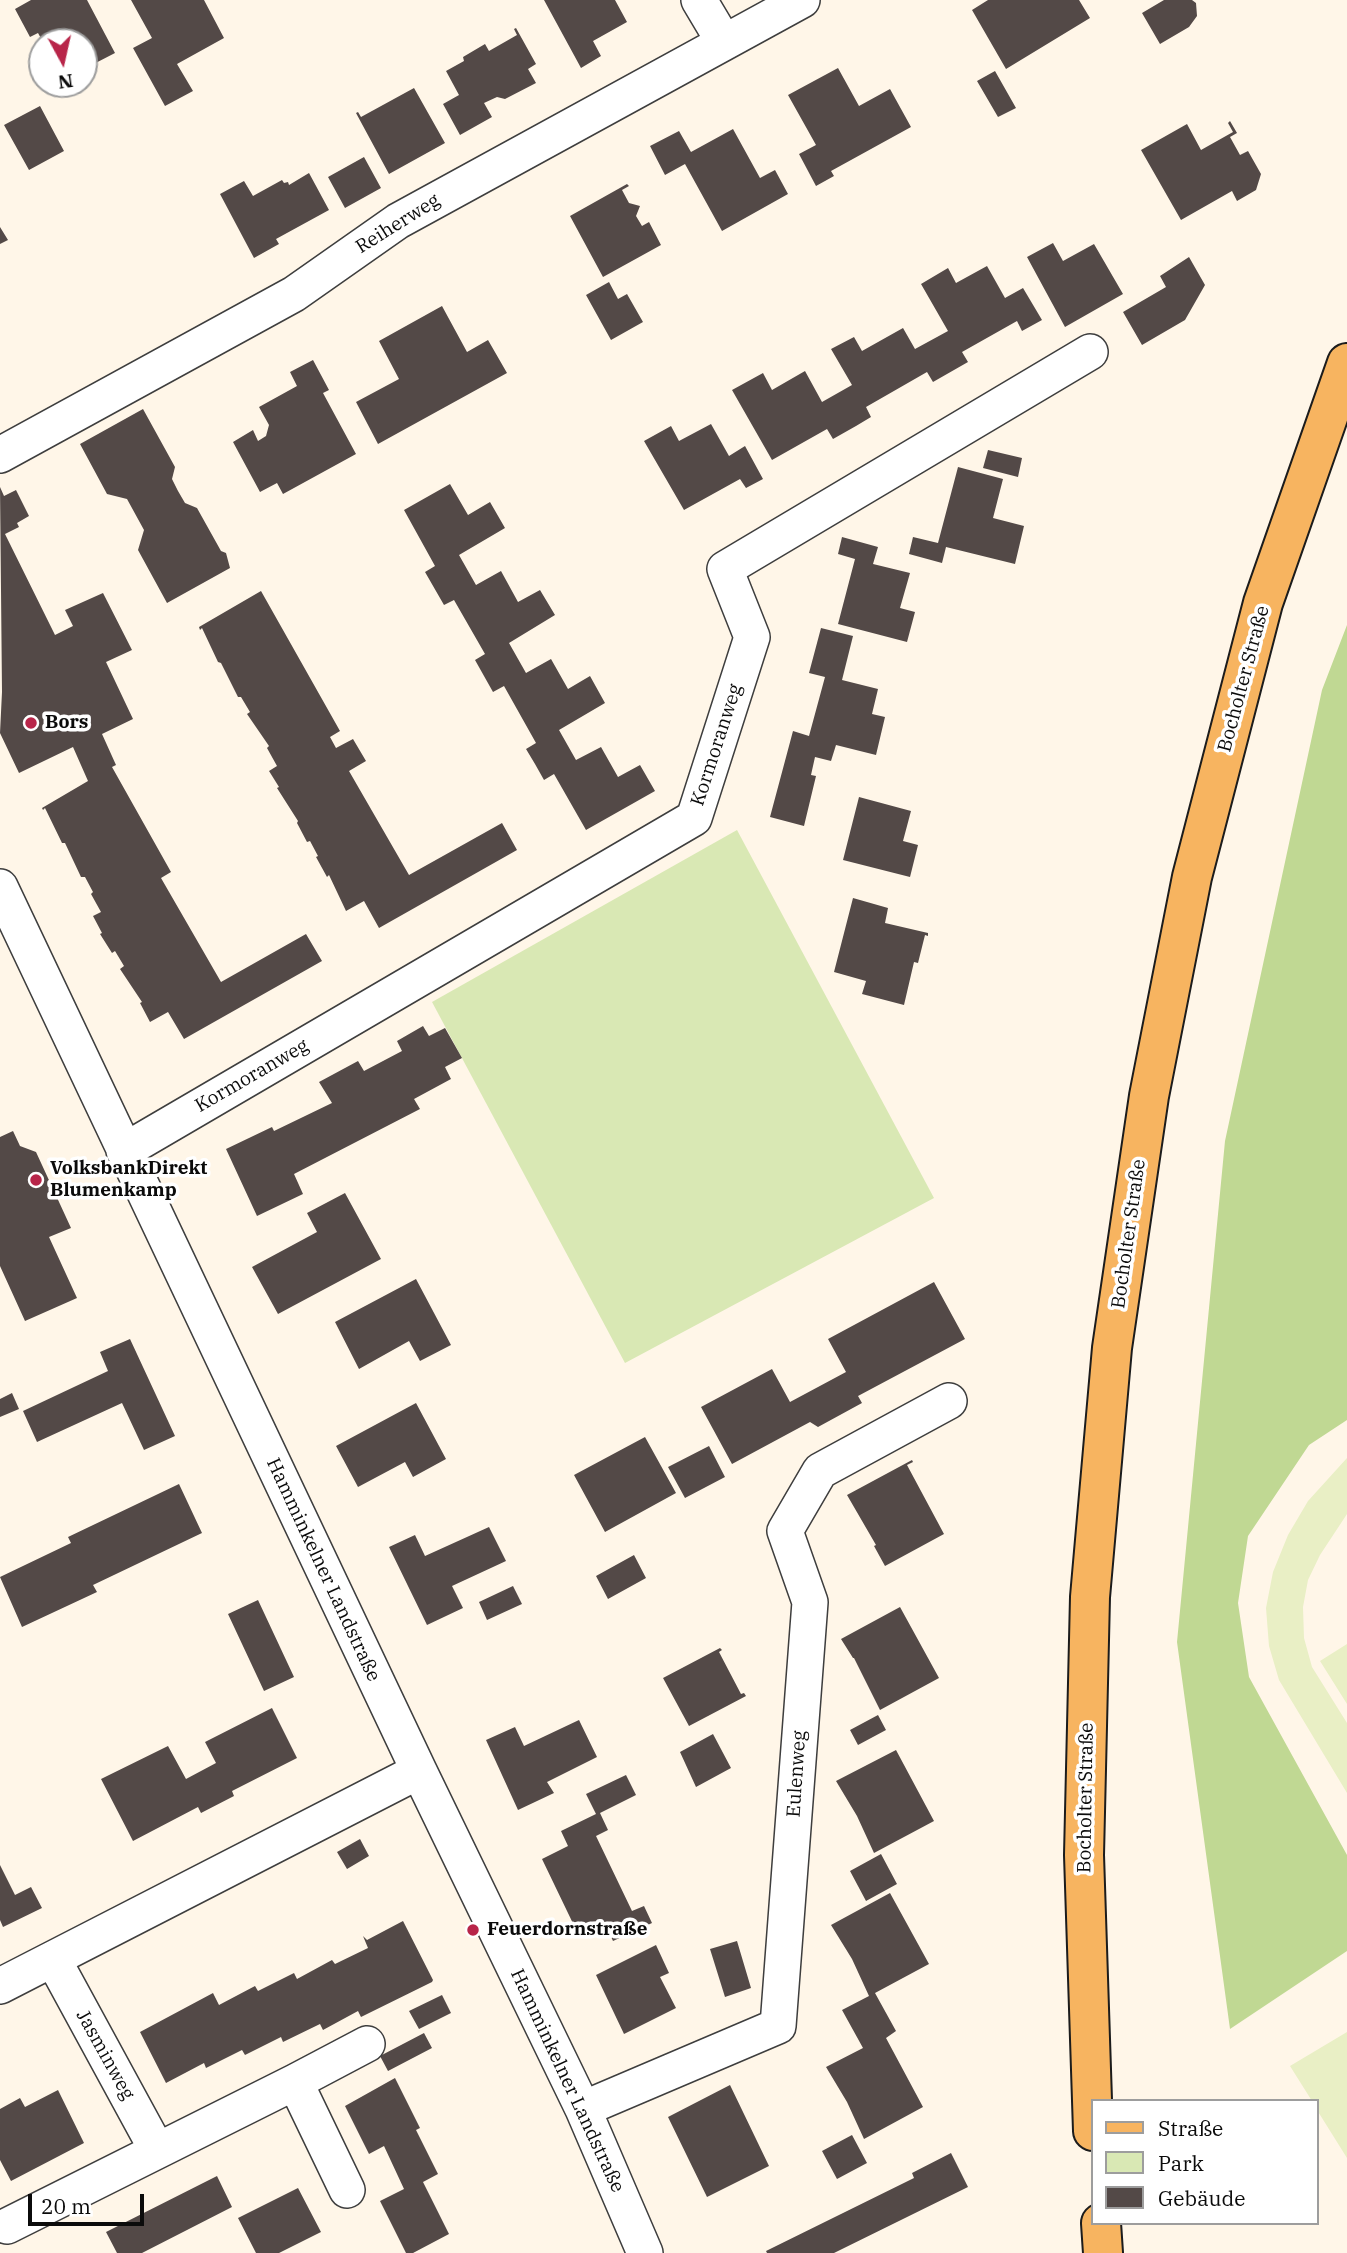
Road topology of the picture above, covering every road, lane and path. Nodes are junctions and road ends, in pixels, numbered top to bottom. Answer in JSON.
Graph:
{"nodes":[{"id":1,"x":699,"y":0,"type":"edge"},
{"id":2,"x":802,"y":0,"type":"edge"},
{"id":3,"x":724,"y":42,"type":"junction"},
{"id":4,"x":1090,"y":352,"type":"dead end"},
{"id":5,"x":1347,"y":363,"type":"edge"},
{"id":6,"x":0,"y":455,"type":"edge"},
{"id":7,"x":0,"y":887,"type":"edge"},
{"id":8,"x":124,"y":1151,"type":"junction"},
{"id":9,"x":948,"y":1401,"type":"dead end"},
{"id":10,"x":419,"y":1771,"type":"junction"},
{"id":11,"x":53,"y":1959,"type":"junction"},
{"id":12,"x":0,"y":1986,"type":"edge"},
{"id":13,"x":367,"y":2044,"type":"dead end"},
{"id":14,"x":295,"y":2082,"type":"junction"},
{"id":15,"x":1092,"y":2100,"type":"edge"},
{"id":16,"x":583,"y":2109,"type":"junction"},
{"id":17,"x":157,"y":2150,"type":"junction"},
{"id":18,"x":346,"y":2190,"type":"dead end"},
{"id":19,"x":1101,"y":2225,"type":"edge"},
{"id":20,"x":7,"y":2226,"type":"dead end"},
{"id":21,"x":645,"y":2253,"type":"edge"},
{"id":22,"x":1103,"y":2253,"type":"edge"}],
"edges":[{"from":1,"to":3,"type":"street"},
{"from":2,"to":3,"type":"street","name":"Reiherweg"},
{"from":3,"to":6,"type":"street","name":"Reiherweg"},
{"from":4,"to":8,"type":"street","name":"Kormoranweg"},
{"from":5,"to":15,"type":"main road","name":"Bocholter Straße"},
{"from":7,"to":8,"type":"street","name":"Hamminkelner Landstraße"},
{"from":8,"to":10,"type":"street","name":"Hamminkelner Landstraße"},
{"from":9,"to":16,"type":"street","name":"Eulenweg"},
{"from":10,"to":11,"type":"street"},
{"from":10,"to":16,"type":"street","name":"Hamminkelner Landstraße"},
{"from":11,"to":12,"type":"street"},
{"from":11,"to":17,"type":"street","name":"Jasminweg"},
{"from":13,"to":14,"type":"street"},
{"from":14,"to":17,"type":"street"},
{"from":14,"to":18,"type":"street"},
{"from":16,"to":21,"type":"street","name":"Hamminkelner Landstraße"},
{"from":17,"to":20,"type":"street"},
{"from":19,"to":22,"type":"main road"}]}
